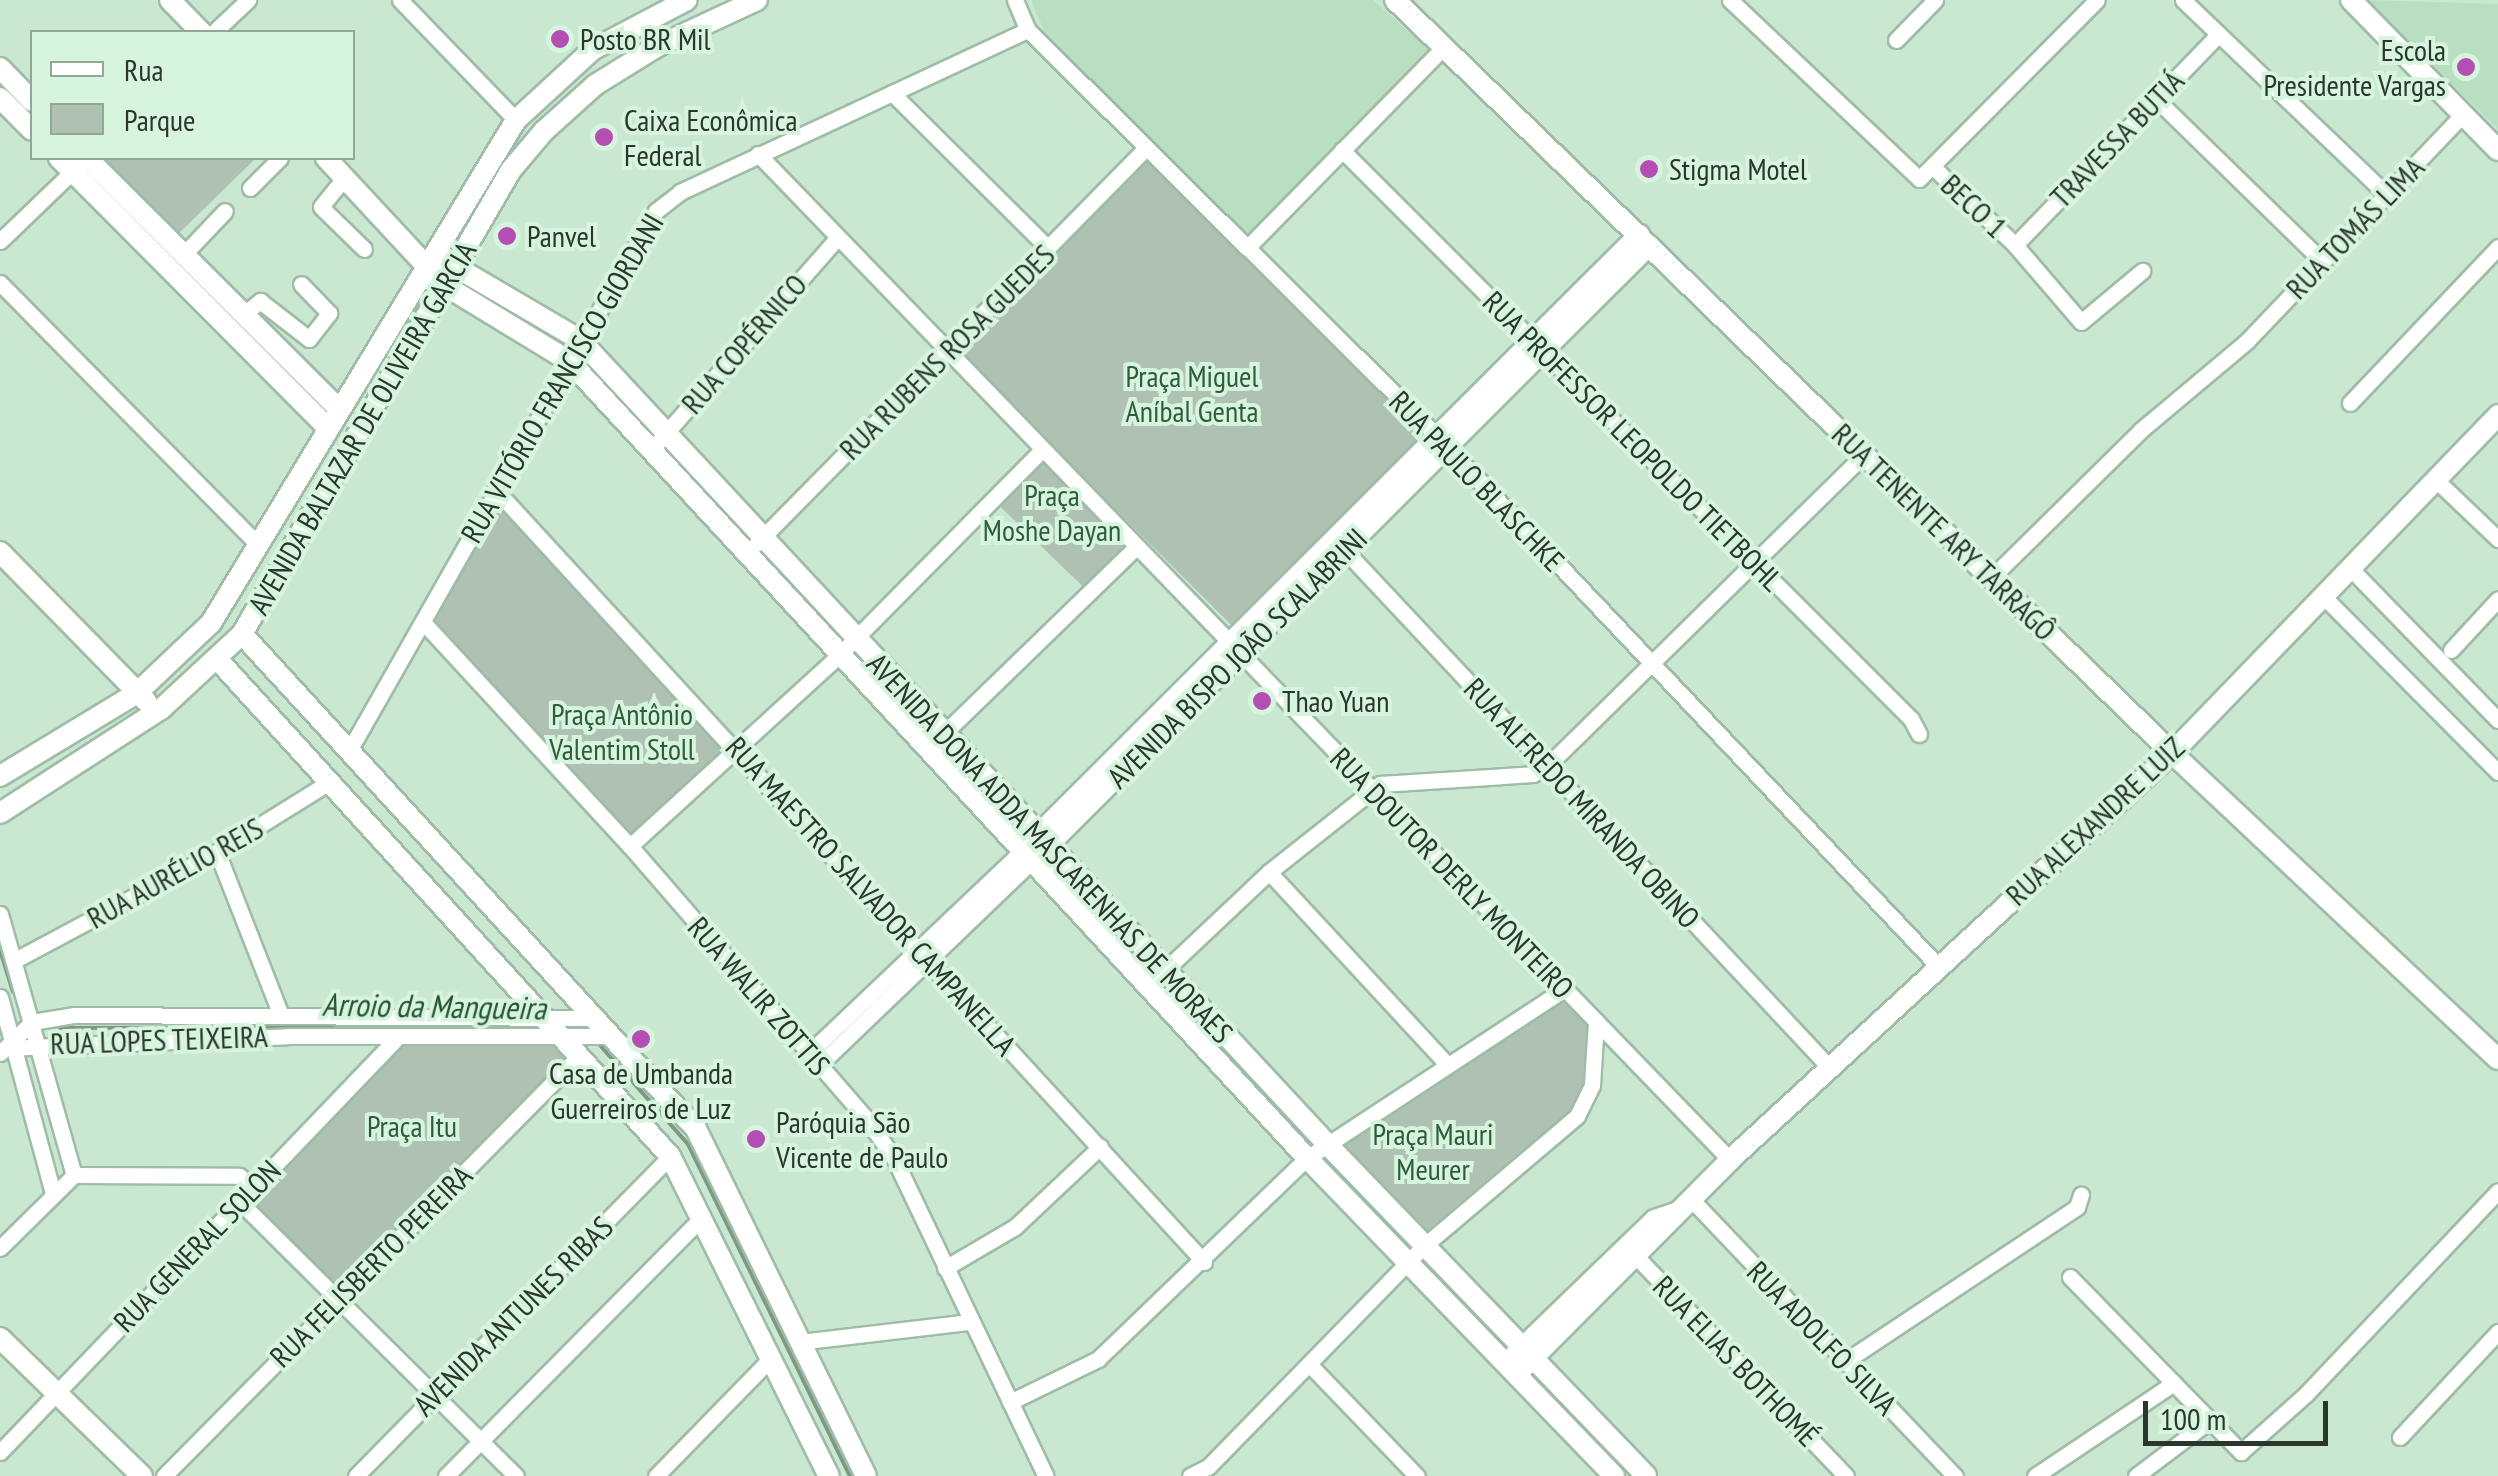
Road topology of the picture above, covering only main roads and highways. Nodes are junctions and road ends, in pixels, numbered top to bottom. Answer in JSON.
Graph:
{"nodes":[{"id":1,"x":170,"y":0,"type":"edge"},
{"id":2,"x":688,"y":0,"type":"edge"},
{"id":3,"x":757,"y":0,"type":"edge"},
{"id":4,"x":1395,"y":0,"type":"edge"},
{"id":5,"x":2352,"y":0,"type":"edge"},
{"id":6,"x":199,"y":30,"type":"edge"},
{"id":7,"x":0,"y":68,"type":"edge"},
{"id":8,"x":0,"y":98,"type":"edge"},
{"id":9,"x":30,"y":100,"type":"edge"},
{"id":10,"x":30,"y":128,"type":"edge"},
{"id":11,"x":2498,"y":150,"type":"edge"},
{"id":12,"x":328,"y":160,"type":"edge"},
{"id":13,"x":77,"y":161,"type":"edge"},
{"id":14,"x":1644,"y":240,"type":"junction"},
{"id":15,"x":427,"y":260,"type":"junction"},
{"id":16,"x":449,"y":275,"type":"junction"},
{"id":17,"x":339,"y":409,"type":"junction"},
{"id":18,"x":2498,"y":416,"type":"edge"},
{"id":19,"x":328,"y":428,"type":"junction"},
{"id":20,"x":0,"y":552,"type":"edge"},
{"id":21,"x":242,"y":634,"type":"junction"},
{"id":22,"x":218,"y":660,"type":"junction"},
{"id":23,"x":137,"y":692,"type":"junction"},
{"id":24,"x":161,"y":709,"type":"junction"},
{"id":25,"x":352,"y":751,"type":"junction"},
{"id":26,"x":2172,"y":753,"type":"junction"},
{"id":27,"x":0,"y":776,"type":"edge"},
{"id":28,"x":328,"y":778,"type":"junction"},
{"id":29,"x":0,"y":813,"type":"edge"},
{"id":30,"x":1043,"y":840,"type":"junction"},
{"id":31,"x":1026,"y":857,"type":"junction"},
{"id":32,"x":595,"y":1038,"type":"junction"},
{"id":33,"x":2498,"y":1059,"type":"edge"},
{"id":34,"x":701,"y":1179,"type":"junction"},
{"id":35,"x":0,"y":1338,"type":"edge"},
{"id":36,"x":1526,"y":1354,"type":"junction"},
{"id":37,"x":1510,"y":1370,"type":"junction"},
{"id":38,"x":1640,"y":1474,"type":"edge"},
{"id":39,"x":142,"y":1476,"type":"edge"},
{"id":40,"x":829,"y":1476,"type":"edge"},
{"id":41,"x":866,"y":1476,"type":"edge"},
{"id":42,"x":1614,"y":1476,"type":"edge"}],
"edges":[{"from":1,"to":6,"type":"main road"},
{"from":2,"to":15,"type":"main road","name":"AVENIDA BALTAZAR DE OLIVEIRA GARCIA"},
{"from":3,"to":16,"type":"main road","name":"AVENIDA BALTAZAR DE OLIVEIRA GARCIA"},
{"from":4,"to":14,"type":"main road","name":"RUA TENENTE ARY TARRAGÔ"},
{"from":5,"to":11,"type":"main road"},
{"from":7,"to":9,"type":"main road"},
{"from":8,"to":10,"type":"main road"},
{"from":12,"to":15,"type":"main road"},
{"from":13,"to":17,"type":"main road"},
{"from":13,"to":19,"type":"main road"},
{"from":14,"to":26,"type":"main road","name":"RUA TENENTE ARY TARRAGÔ"},
{"from":14,"to":30,"type":"main road","name":"AVENIDA BISPO JOÃO SCALABRINI"},
{"from":15,"to":16,"type":"main road"},
{"from":15,"to":17,"type":"main road","name":"AVENIDA BALTAZAR DE OLIVEIRA GARCIA"},
{"from":16,"to":21,"type":"main road","name":"AVENIDA BALTAZAR DE OLIVEIRA GARCIA"},
{"from":16,"to":30,"type":"main road","name":"AVENIDA DONA ADDA MASCARENHAS DE MORAES"},
{"from":16,"to":31,"type":"main road","name":"AVENIDA DONA ADDA MASCARENHAS DE MORAES"},
{"from":17,"to":19,"type":"main road","name":"AVENIDA BALTAZAR DE OLIVEIRA GARCIA"},
{"from":18,"to":26,"type":"main road","name":"RUA ALEXANDRE LUIZ"},
{"from":19,"to":23,"type":"main road","name":"AVENIDA BALTAZAR DE OLIVEIRA GARCIA"},
{"from":20,"to":23,"type":"main road"},
{"from":21,"to":22,"type":"main road","name":"AVENIDA BALTAZAR DE OLIVEIRA GARCIA"},
{"from":21,"to":25,"type":"main road"},
{"from":22,"to":24,"type":"main road","name":"AVENIDA BALTAZAR DE OLIVEIRA GARCIA"},
{"from":22,"to":28,"type":"main road"},
{"from":23,"to":24,"type":"main road"},
{"from":23,"to":27,"type":"main road","name":"AVENIDA BALTAZAR DE OLIVEIRA GARCIA"},
{"from":24,"to":29,"type":"main road","name":"AVENIDA BALTAZAR DE OLIVEIRA GARCIA"},
{"from":25,"to":28,"type":"main road"},
{"from":25,"to":32,"type":"main road"},
{"from":26,"to":33,"type":"main road","name":"RUA TENENTE ARY TARRAGÔ"},
{"from":26,"to":36,"type":"main road","name":"RUA ALEXANDRE LUIZ"},
{"from":28,"to":32,"type":"main road"},
{"from":30,"to":31,"type":"main road","name":"AVENIDA BISPO JOÃO SCALABRINI"},
{"from":30,"to":36,"type":"main road","name":"AVENIDA DONA ADDA MASCARENHAS DE MORAES"},
{"from":31,"to":37,"type":"main road","name":"AVENIDA DONA ADDA MASCARENHAS DE MORAES"},
{"from":32,"to":34,"type":"main road"},
{"from":32,"to":34,"type":"main road"},
{"from":34,"to":40,"type":"main road"},
{"from":34,"to":41,"type":"main road"},
{"from":35,"to":39,"type":"main road"},
{"from":36,"to":37,"type":"main road","name":"RUA ALEXANDRE LUIZ"},
{"from":36,"to":38,"type":"main road","name":"AVENIDA DONA ADDA MASCARENHAS DE MORAES"},
{"from":37,"to":42,"type":"main road","name":"AVENIDA DONA ADDA MASCARENHAS DE MORAES"}]}
